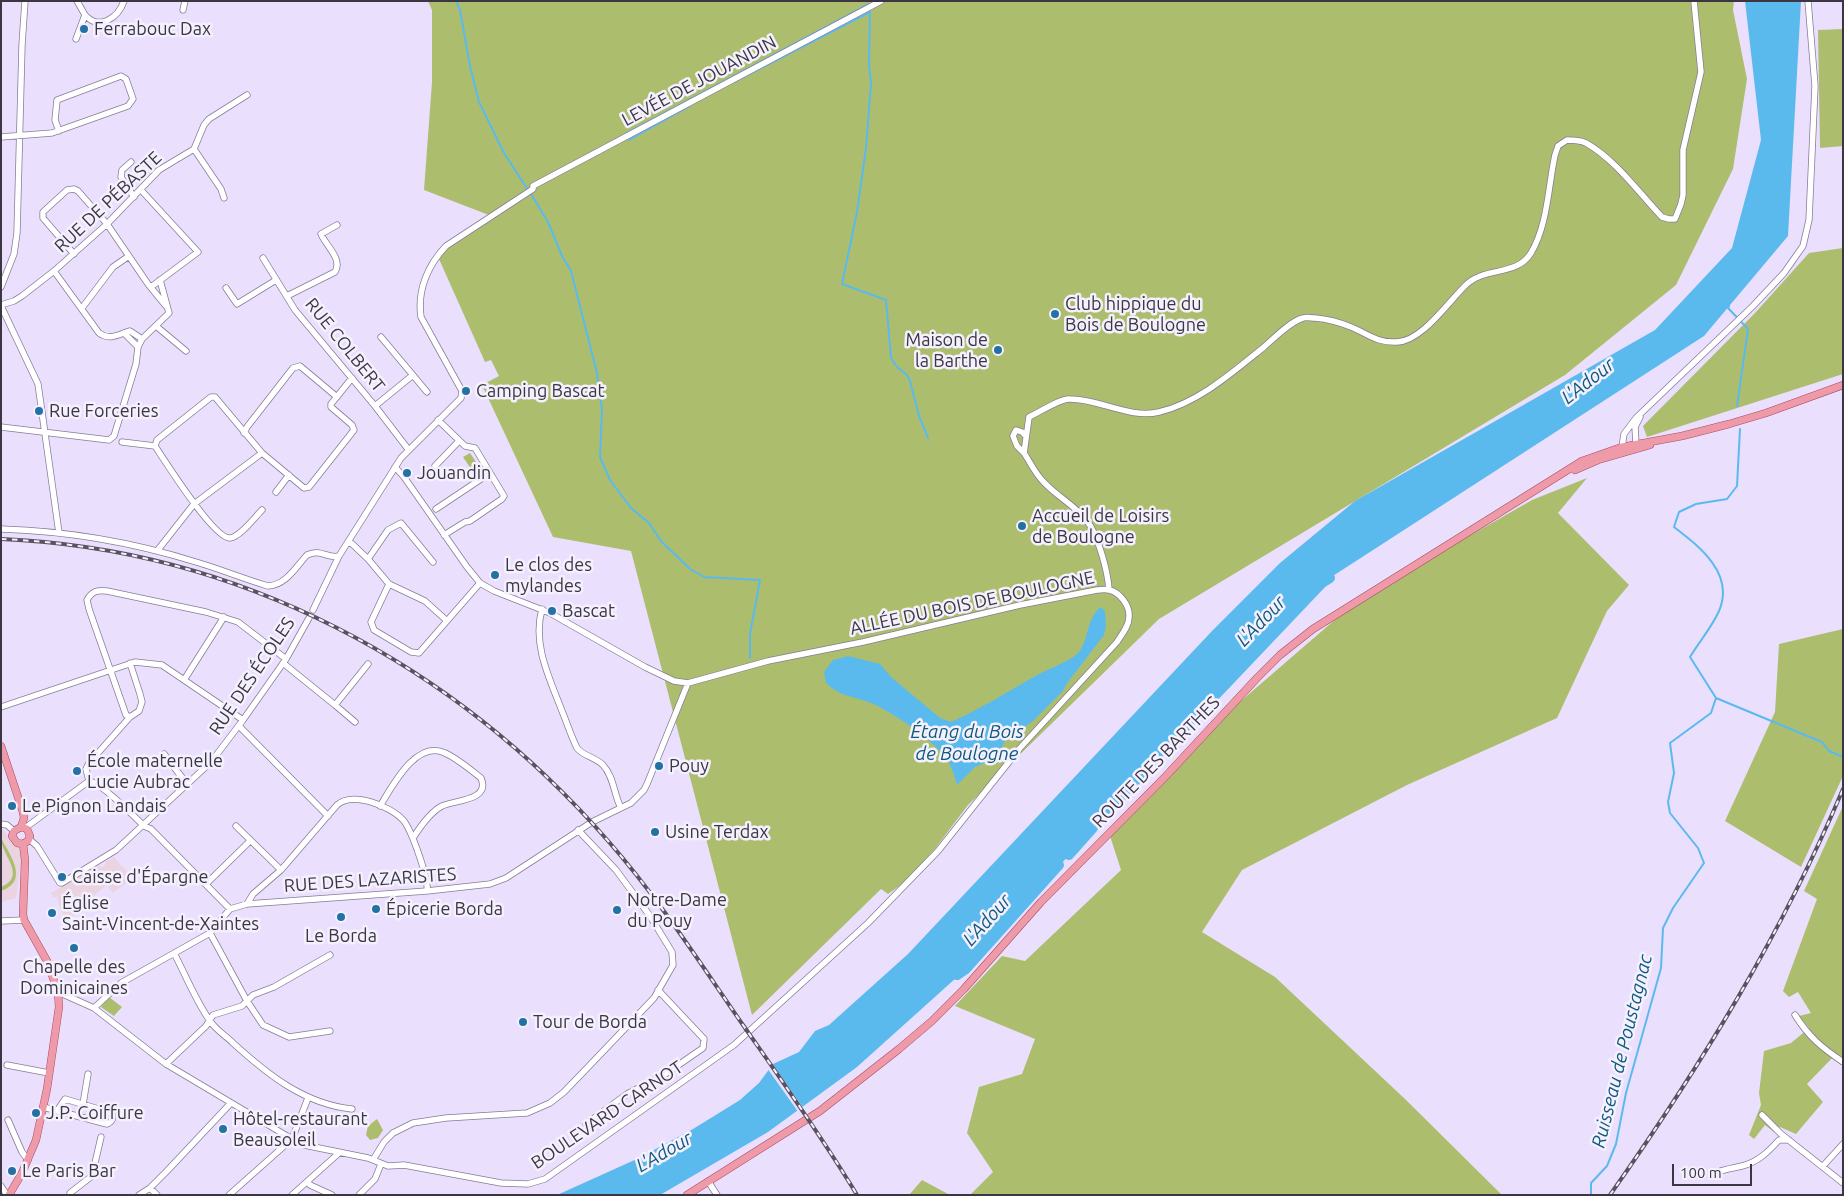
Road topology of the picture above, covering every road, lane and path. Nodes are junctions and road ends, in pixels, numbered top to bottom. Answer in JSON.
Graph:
{"nodes":[{"id":1,"x":25,"y":1,"type":"edge"},
{"id":2,"x":77,"y":1,"type":"edge"},
{"id":3,"x":124,"y":1,"type":"edge"},
{"id":4,"x":185,"y":1,"type":"edge"},
{"id":5,"x":881,"y":1,"type":"edge"},
{"id":6,"x":1694,"y":1,"type":"edge"},
{"id":7,"x":1808,"y":1,"type":"edge"},
{"id":8,"x":183,"y":10,"type":"dead end"},
{"id":9,"x":85,"y":15,"type":"junction"},
{"id":10,"x":76,"y":39,"type":"dead end"},
{"id":11,"x":247,"y":95,"type":"dead end"},
{"id":12,"x":59,"y":131,"type":"junction"},
{"id":13,"x":20,"y":135,"type":"junction"},
{"id":14,"x":1,"y":137,"type":"edge"},
{"id":15,"x":194,"y":148,"type":"junction"},
{"id":16,"x":131,"y":162,"type":"dead end"},
{"id":17,"x":141,"y":190,"type":"junction"},
{"id":18,"x":134,"y":197,"type":"junction"},
{"id":19,"x":224,"y":198,"type":"dead end"},
{"id":20,"x":107,"y":224,"type":"junction"},
{"id":21,"x":337,"y":225,"type":"dead end"},
{"id":22,"x":74,"y":254,"type":"junction"},
{"id":23,"x":129,"y":256,"type":"junction"},
{"id":24,"x":263,"y":258,"type":"dead end"},
{"id":25,"x":54,"y":272,"type":"junction"},
{"id":26,"x":160,"y":280,"type":"junction"},
{"id":27,"x":276,"y":280,"type":"junction"},
{"id":28,"x":1,"y":287,"type":"edge"},
{"id":29,"x":151,"y":287,"type":"junction"},
{"id":30,"x":226,"y":288,"type":"dead end"},
{"id":31,"x":287,"y":296,"type":"junction"},
{"id":32,"x":2,"y":304,"type":"edge"},
{"id":33,"x":82,"y":308,"type":"junction"},
{"id":34,"x":169,"y":310,"type":"junction"},
{"id":35,"x":156,"y":326,"type":"junction"},
{"id":36,"x":124,"y":333,"type":"junction"},
{"id":37,"x":381,"y":337,"type":"dead end"},
{"id":38,"x":142,"y":339,"type":"junction"},
{"id":39,"x":138,"y":347,"type":"junction"},
{"id":40,"x":186,"y":351,"type":"dead end"},
{"id":41,"x":413,"y":375,"type":"junction"},
{"id":42,"x":352,"y":378,"type":"junction"},
{"id":43,"x":1843,"y":385,"type":"edge"},
{"id":44,"x":427,"y":392,"type":"dead end"},
{"id":45,"x":337,"y":396,"type":"junction"},
{"id":46,"x":375,"y":406,"type":"junction"},
{"id":47,"x":1641,"y":415,"type":"junction"},
{"id":48,"x":438,"y":420,"type":"junction"},
{"id":49,"x":1,"y":427,"type":"edge"},
{"id":50,"x":46,"y":432,"type":"junction"},
{"id":51,"x":244,"y":433,"type":"junction"},
{"id":52,"x":1026,"y":436,"type":"junction"},
{"id":53,"x":1682,"y":436,"type":"junction"},
{"id":54,"x":459,"y":441,"type":"junction"},
{"id":55,"x":122,"y":442,"type":"dead end"},
{"id":56,"x":1636,"y":444,"type":"junction"},
{"id":57,"x":155,"y":446,"type":"junction"},
{"id":58,"x":408,"y":449,"type":"junction"},
{"id":59,"x":1623,"y":450,"type":"junction"},
{"id":60,"x":262,"y":453,"type":"junction"},
{"id":61,"x":1024,"y":453,"type":"junction"},
{"id":62,"x":435,"y":466,"type":"dead end"},
{"id":63,"x":395,"y":468,"type":"junction"},
{"id":64,"x":490,"y":473,"type":"junction"},
{"id":65,"x":289,"y":475,"type":"junction"},
{"id":66,"x":1556,"y":478,"type":"junction"},
{"id":67,"x":276,"y":492,"type":"dead end"},
{"id":68,"x":194,"y":504,"type":"junction"},
{"id":69,"x":436,"y":509,"type":"dead end"},
{"id":70,"x":262,"y":510,"type":"dead end"},
{"id":71,"x":1,"y":529,"type":"edge"},
{"id":72,"x":59,"y":532,"type":"junction"},
{"id":73,"x":444,"y":535,"type":"junction"},
{"id":74,"x":349,"y":541,"type":"junction"},
{"id":75,"x":157,"y":551,"type":"junction"},
{"id":76,"x":339,"y":556,"type":"junction"},
{"id":77,"x":368,"y":559,"type":"junction"},
{"id":78,"x":433,"y":562,"type":"dead end"},
{"id":79,"x":480,"y":583,"type":"junction"},
{"id":80,"x":389,"y":584,"type":"junction"},
{"id":81,"x":1109,"y":590,"type":"junction"},
{"id":82,"x":313,"y":610,"type":"dead end"},
{"id":83,"x":542,"y":610,"type":"junction"},
{"id":84,"x":224,"y":617,"type":"junction"},
{"id":85,"x":308,"y":618,"type":"dead end"},
{"id":86,"x":446,"y":620,"type":"junction"},
{"id":87,"x":284,"y":661,"type":"junction"},
{"id":88,"x":130,"y":663,"type":"junction"},
{"id":89,"x":368,"y":664,"type":"dead end"},
{"id":90,"x":111,"y":669,"type":"junction"},
{"id":91,"x":184,"y":680,"type":"junction"},
{"id":92,"x":688,"y":684,"type":"junction"},
{"id":93,"x":336,"y":705,"type":"junction"},
{"id":94,"x":1,"y":707,"type":"edge"},
{"id":95,"x":130,"y":717,"type":"junction"},
{"id":96,"x":355,"y":722,"type":"dead end"},
{"id":97,"x":241,"y":723,"type":"junction"},
{"id":98,"x":1,"y":746,"type":"edge"},
{"id":99,"x":164,"y":754,"type":"dead end"},
{"id":100,"x":89,"y":781,"type":"junction"},
{"id":101,"x":188,"y":784,"type":"junction"},
{"id":102,"x":380,"y":806,"type":"junction"},
{"id":103,"x":621,"y":808,"type":"junction"},
{"id":104,"x":328,"y":816,"type":"junction"},
{"id":105,"x":1,"y":824,"type":"edge"},
{"id":106,"x":144,"y":826,"type":"junction"},
{"id":107,"x":236,"y":826,"type":"dead end"},
{"id":108,"x":20,"y":829,"type":"junction"},
{"id":109,"x":578,"y":830,"type":"junction"},
{"id":110,"x":413,"y":838,"type":"junction"},
{"id":111,"x":29,"y":839,"type":"junction"},
{"id":112,"x":250,"y":841,"type":"junction"},
{"id":113,"x":22,"y":844,"type":"junction"},
{"id":114,"x":281,"y":870,"type":"junction"},
{"id":115,"x":206,"y":884,"type":"junction"},
{"id":116,"x":427,"y":891,"type":"junction"},
{"id":117,"x":247,"y":904,"type":"junction"},
{"id":118,"x":230,"y":909,"type":"junction"},
{"id":119,"x":24,"y":920,"type":"junction"},
{"id":120,"x":1,"y":921,"type":"edge"},
{"id":121,"x":210,"y":933,"type":"junction"},
{"id":122,"x":174,"y":953,"type":"junction"},
{"id":123,"x":330,"y":955,"type":"dead end"},
{"id":124,"x":658,"y":990,"type":"junction"},
{"id":125,"x":58,"y":992,"type":"junction"},
{"id":126,"x":247,"y":1001,"type":"junction"},
{"id":127,"x":94,"y":1008,"type":"junction"},
{"id":128,"x":1796,"y":1015,"type":"dead end"},
{"id":129,"x":210,"y":1020,"type":"junction"},
{"id":130,"x":330,"y":1031,"type":"dead end"},
{"id":131,"x":734,"y":1045,"type":"joint"},
{"id":132,"x":1843,"y":1062,"type":"edge"},
{"id":133,"x":166,"y":1064,"type":"junction"},
{"id":134,"x":4,"y":1066,"type":"edge"},
{"id":135,"x":49,"y":1073,"type":"junction"},
{"id":136,"x":88,"y":1074,"type":"dead end"},
{"id":137,"x":308,"y":1098,"type":"junction"},
{"id":138,"x":83,"y":1104,"type":"junction"},
{"id":139,"x":230,"y":1104,"type":"junction"},
{"id":140,"x":43,"y":1107,"type":"junction"},
{"id":141,"x":352,"y":1109,"type":"dead end"},
{"id":142,"x":57,"y":1111,"type":"junction"},
{"id":143,"x":1762,"y":1115,"type":"dead end"},
{"id":144,"x":8,"y":1120,"type":"dead end"},
{"id":145,"x":586,"y":1124,"type":"dead end"},
{"id":146,"x":101,"y":1137,"type":"dead end"},
{"id":147,"x":292,"y":1139,"type":"junction"},
{"id":148,"x":1791,"y":1140,"type":"junction"},
{"id":149,"x":1843,"y":1144,"type":"edge"},
{"id":150,"x":339,"y":1152,"type":"junction"},
{"id":151,"x":28,"y":1160,"type":"junction"},
{"id":152,"x":373,"y":1160,"type":"junction"},
{"id":153,"x":381,"y":1164,"type":"junction"},
{"id":154,"x":1823,"y":1166,"type":"junction"},
{"id":155,"x":1718,"y":1172,"type":"dead end"},
{"id":156,"x":708,"y":1181,"type":"junction"},
{"id":157,"x":308,"y":1182,"type":"junction"},
{"id":158,"x":1843,"y":1183,"type":"edge"},
{"id":159,"x":1,"y":1186,"type":"edge"},
{"id":160,"x":150,"y":1188,"type":"junction"},
{"id":161,"x":368,"y":1192,"type":"edge"},
{"id":162,"x":8,"y":1195,"type":"edge"},
{"id":163,"x":70,"y":1195,"type":"edge"},
{"id":164,"x":139,"y":1195,"type":"edge"},
{"id":165,"x":158,"y":1195,"type":"edge"},
{"id":166,"x":229,"y":1195,"type":"edge"},
{"id":167,"x":292,"y":1195,"type":"edge"},
{"id":168,"x":332,"y":1195,"type":"edge"},
{"id":169,"x":359,"y":1195,"type":"edge"},
{"id":170,"x":687,"y":1195,"type":"edge"},
{"id":171,"x":716,"y":1195,"type":"edge"}],
"edges":[{"from":1,"to":13,"type":"street"},
{"from":2,"to":9,"type":"street"},
{"from":3,"to":9,"type":"street"},
{"from":4,"to":8,"type":"street"},
{"from":5,"to":48,"type":"street","name":"LEVÉE DE JOUANDIN"},
{"from":6,"to":52,"type":"street"},
{"from":7,"to":47,"type":"street"},
{"from":9,"to":10,"type":"street"},
{"from":11,"to":15,"type":"street"},
{"from":12,"to":12,"type":"street"},
{"from":12,"to":13,"type":"street"},
{"from":13,"to":14,"type":"street"},
{"from":13,"to":28,"type":"street"},
{"from":15,"to":17,"type":"street","name":"RUE DE PÉBASTE"},
{"from":15,"to":19,"type":"street"},
{"from":16,"to":18,"type":"street"},
{"from":17,"to":18,"type":"street","name":"RUE DE PÉBASTE"},
{"from":17,"to":26,"type":"street"},
{"from":18,"to":20,"type":"street","name":"RUE DE PÉBASTE"},
{"from":20,"to":22,"type":"street","name":"RUE DE PÉBASTE"},
{"from":20,"to":22,"type":"street"},
{"from":20,"to":23,"type":"street"},
{"from":21,"to":31,"type":"street"},
{"from":22,"to":25,"type":"street","name":"RUE DE PÉBASTE"},
{"from":23,"to":29,"type":"street"},
{"from":23,"to":33,"type":"street"},
{"from":24,"to":27,"type":"street","name":"RUE COLBERT"},
{"from":25,"to":32,"type":"street","name":"RUE DE PÉBASTE"},
{"from":25,"to":33,"type":"street"},
{"from":26,"to":29,"type":"street"},
{"from":26,"to":34,"type":"street"},
{"from":27,"to":30,"type":"street"},
{"from":27,"to":31,"type":"street","name":"RUE COLBERT"},
{"from":29,"to":34,"type":"street"},
{"from":31,"to":42,"type":"street","name":"RUE COLBERT"},
{"from":32,"to":50,"type":"street"},
{"from":33,"to":36,"type":"street"},
{"from":34,"to":35,"type":"street"},
{"from":35,"to":38,"type":"street"},
{"from":35,"to":40,"type":"street"},
{"from":36,"to":38,"type":"street"},
{"from":36,"to":39,"type":"street"},
{"from":37,"to":41,"type":"street"},
{"from":38,"to":39,"type":"street"},
{"from":39,"to":50,"type":"street"},
{"from":41,"to":44,"type":"street"},
{"from":41,"to":46,"type":"street"},
{"from":42,"to":45,"type":"street"},
{"from":42,"to":46,"type":"street","name":"RUE COLBERT"},
{"from":43,"to":53,"type":"main road"},
{"from":45,"to":51,"type":"street"},
{"from":45,"to":65,"type":"street"},
{"from":46,"to":58,"type":"street","name":"RUE COLBERT"},
{"from":47,"to":56,"type":"street"},
{"from":47,"to":59,"type":"street"},
{"from":48,"to":54,"type":"street"},
{"from":48,"to":58,"type":"street"},
{"from":49,"to":50,"type":"street"},
{"from":50,"to":72,"type":"street"},
{"from":51,"to":57,"type":"street"},
{"from":51,"to":60,"type":"street"},
{"from":52,"to":61,"type":"street"},
{"from":52,"to":61,"type":"street"},
{"from":53,"to":56,"type":"main road"},
{"from":53,"to":59,"type":"main road"},
{"from":54,"to":62,"type":"street"},
{"from":54,"to":64,"type":"street"},
{"from":55,"to":57,"type":"street"},
{"from":56,"to":59,"type":"main road"},
{"from":57,"to":68,"type":"street"},
{"from":58,"to":63,"type":"street"},
{"from":59,"to":66,"type":"main road","name":"ROUTE DES BARTHES"},
{"from":59,"to":66,"type":"main road","name":"ROUTE DES BARTHES"},
{"from":60,"to":65,"type":"street"},
{"from":60,"to":68,"type":"street"},
{"from":61,"to":81,"type":"street"},
{"from":63,"to":73,"type":"street"},
{"from":63,"to":74,"type":"street"},
{"from":64,"to":69,"type":"street"},
{"from":64,"to":73,"type":"street"},
{"from":65,"to":67,"type":"street"},
{"from":66,"to":156,"type":"main road","name":"ROUTE DES BARTHES"},
{"from":68,"to":70,"type":"street"},
{"from":68,"to":75,"type":"street"},
{"from":71,"to":72,"type":"street"},
{"from":72,"to":75,"type":"street"},
{"from":73,"to":79,"type":"street"},
{"from":74,"to":76,"type":"street"},
{"from":74,"to":77,"type":"street"},
{"from":75,"to":76,"type":"street"},
{"from":76,"to":82,"type":"street"},
{"from":77,"to":78,"type":"street"},
{"from":77,"to":80,"type":"street"},
{"from":79,"to":83,"type":"street"},
{"from":79,"to":86,"type":"street"},
{"from":80,"to":86,"type":"street"},
{"from":80,"to":86,"type":"street"},
{"from":81,"to":92,"type":"street","name":"ALLÉE DU BOIS DE BOULOGNE"},
{"from":81,"to":131,"type":"street","name":"ALLÉE DU BOIS DE BOULOGNE"},
{"from":83,"to":92,"type":"street"},
{"from":83,"to":103,"type":"street"},
{"from":84,"to":87,"type":"street"},
{"from":84,"to":90,"type":"street"},
{"from":84,"to":91,"type":"street"},
{"from":85,"to":87,"type":"street","name":"RUE DES ÉCOLES"},
{"from":87,"to":93,"type":"street"},
{"from":87,"to":97,"type":"street","name":"RUE DES ÉCOLES"},
{"from":88,"to":90,"type":"street"},
{"from":88,"to":91,"type":"street"},
{"from":88,"to":95,"type":"street"},
{"from":89,"to":93,"type":"street"},
{"from":90,"to":94,"type":"street"},
{"from":90,"to":95,"type":"street"},
{"from":91,"to":97,"type":"street"},
{"from":92,"to":103,"type":"street"},
{"from":93,"to":96,"type":"street"},
{"from":95,"to":100,"type":"street"},
{"from":97,"to":101,"type":"street","name":"RUE DES ÉCOLES"},
{"from":97,"to":104,"type":"street"},
{"from":98,"to":108,"type":"main road"},
{"from":99,"to":101,"type":"street"},
{"from":100,"to":106,"type":"street"},
{"from":100,"to":108,"type":"street"},
{"from":101,"to":106,"type":"street","name":"RUE DES ÉCOLES"},
{"from":102,"to":104,"type":"street"},
{"from":102,"to":110,"type":"street"},
{"from":102,"to":110,"type":"street"},
{"from":103,"to":109,"type":"street"},
{"from":104,"to":114,"type":"street"},
{"from":105,"to":108,"type":"street"},
{"from":106,"to":111,"type":"street","name":"RUE DES ÉCOLES"},
{"from":106,"to":115,"type":"street"},
{"from":107,"to":112,"type":"street"},
{"from":108,"to":111,"type":"main road"},
{"from":108,"to":113,"type":"main road"},
{"from":109,"to":116,"type":"street","name":"RUE DES LAZARISTES"},
{"from":109,"to":124,"type":"street"},
{"from":110,"to":116,"type":"street"},
{"from":111,"to":113,"type":"main road"},
{"from":112,"to":114,"type":"street"},
{"from":112,"to":115,"type":"street"},
{"from":113,"to":119,"type":"main road"},
{"from":114,"to":117,"type":"street"},
{"from":115,"to":118,"type":"street"},
{"from":116,"to":117,"type":"street","name":"RUE DES LAZARISTES"},
{"from":117,"to":118,"type":"street","name":"RUE DES LAZARISTES"},
{"from":118,"to":121,"type":"street"},
{"from":119,"to":120,"type":"street"},
{"from":119,"to":125,"type":"main road"},
{"from":121,"to":122,"type":"street"},
{"from":121,"to":126,"type":"street"},
{"from":122,"to":127,"type":"street"},
{"from":122,"to":129,"type":"street"},
{"from":123,"to":126,"type":"street"},
{"from":124,"to":145,"type":"street"},
{"from":124,"to":152,"type":"street"},
{"from":125,"to":127,"type":"street","name":"BOULEVARD CARNOT"},
{"from":125,"to":135,"type":"main road"},
{"from":126,"to":129,"type":"street"},
{"from":126,"to":130,"type":"street"},
{"from":127,"to":133,"type":"street","name":"BOULEVARD CARNOT"},
{"from":128,"to":132,"type":"street"},
{"from":129,"to":133,"type":"street"},
{"from":129,"to":137,"type":"street"},
{"from":131,"to":153,"type":"street","name":"BOULEVARD CARNOT"},
{"from":133,"to":139,"type":"street","name":"BOULEVARD CARNOT"},
{"from":134,"to":135,"type":"street"},
{"from":135,"to":140,"type":"main road"},
{"from":136,"to":138,"type":"street"},
{"from":137,"to":141,"type":"street"},
{"from":137,"to":147,"type":"street"},
{"from":138,"to":142,"type":"street"},
{"from":138,"to":142,"type":"street"},
{"from":139,"to":147,"type":"street","name":"BOULEVARD CARNOT"},
{"from":139,"to":160,"type":"street"},
{"from":140,"to":142,"type":"street"},
{"from":140,"to":151,"type":"main road"},
{"from":143,"to":148,"type":"street"},
{"from":144,"to":151,"type":"street"},
{"from":146,"to":163,"type":"street"},
{"from":147,"to":150,"type":"street","name":"BOULEVARD CARNOT"},
{"from":147,"to":166,"type":"street"},
{"from":148,"to":154,"type":"street"},
{"from":148,"to":155,"type":"street"},
{"from":149,"to":154,"type":"street"},
{"from":150,"to":152,"type":"street","name":"BOULEVARD CARNOT"},
{"from":150,"to":157,"type":"street"},
{"from":151,"to":162,"type":"main road"},
{"from":152,"to":153,"type":"street","name":"BOULEVARD CARNOT"},
{"from":153,"to":161,"type":"street"},
{"from":154,"to":158,"type":"street"},
{"from":156,"to":170,"type":"main road","name":"ROUTE DES BARTHES"},
{"from":156,"to":171,"type":"street"},
{"from":157,"to":167,"type":"street"},
{"from":157,"to":168,"type":"street"},
{"from":159,"to":162,"type":"street"},
{"from":160,"to":164,"type":"street"},
{"from":160,"to":165,"type":"street"},
{"from":161,"to":169,"type":"street"}]}
